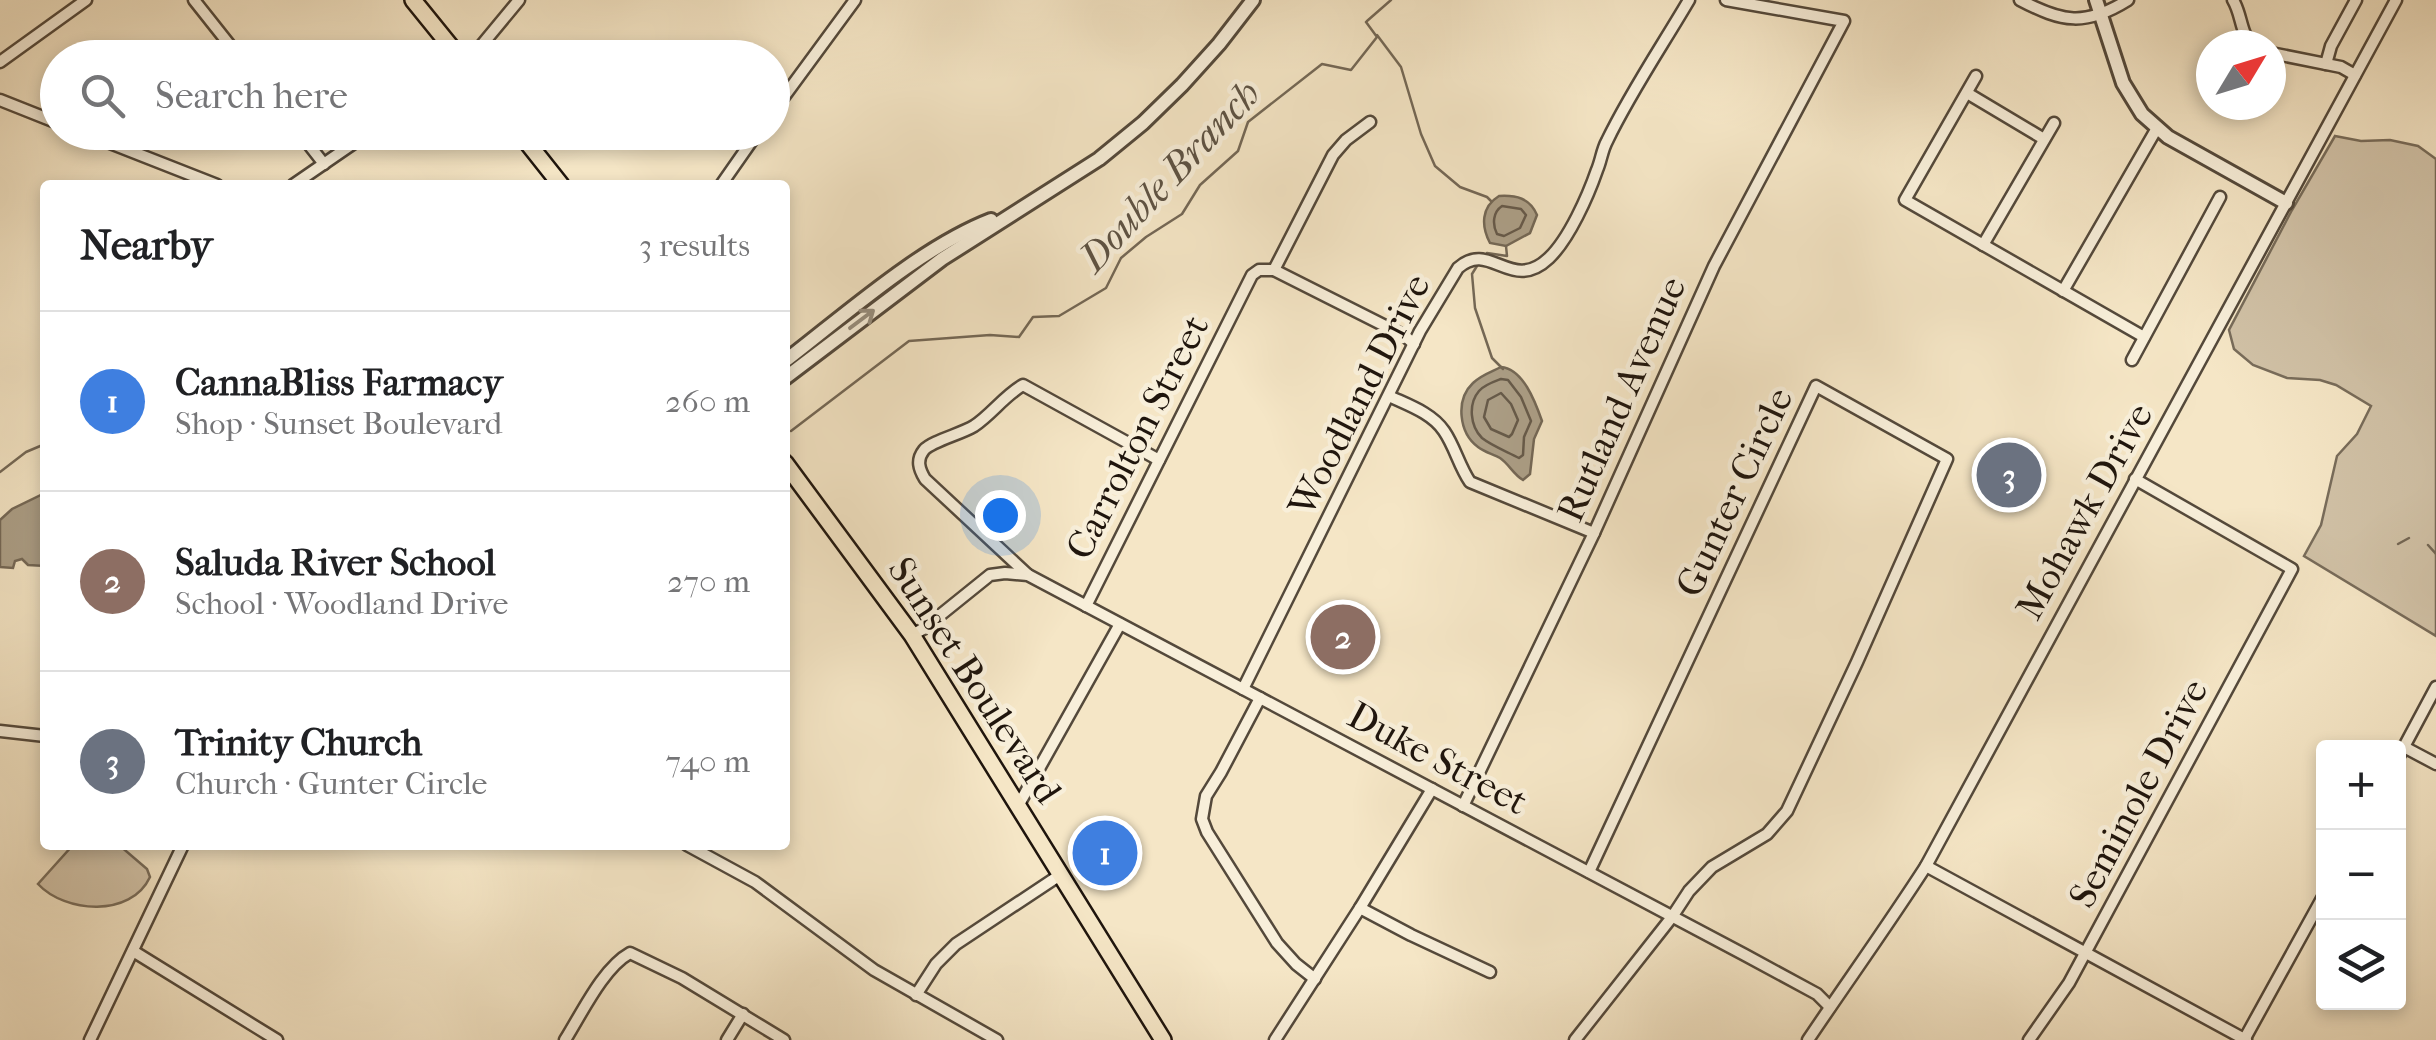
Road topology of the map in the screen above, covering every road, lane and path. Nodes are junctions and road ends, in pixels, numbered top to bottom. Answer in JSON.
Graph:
{"nodes":[{"id":1,"x":86,"y":0,"type":"edge"},
{"id":2,"x":194,"y":0,"type":"edge"},
{"id":3,"x":413,"y":0,"type":"edge"},
{"id":4,"x":518,"y":0,"type":"edge"},
{"id":5,"x":856,"y":0,"type":"edge"},
{"id":6,"x":1253,"y":0,"type":"edge"},
{"id":7,"x":1689,"y":0,"type":"edge"},
{"id":8,"x":1726,"y":0,"type":"edge"},
{"id":9,"x":2020,"y":0,"type":"edge"},
{"id":10,"x":2128,"y":0,"type":"edge"},
{"id":11,"x":2233,"y":0,"type":"edge"},
{"id":12,"x":2356,"y":0,"type":"edge"},
{"id":13,"x":2396,"y":0,"type":"edge"},
{"id":14,"x":2098,"y":6,"type":"edge"},
{"id":15,"x":2242,"y":30,"type":"edge"},
{"id":16,"x":226,"y":40,"type":"edge"},
{"id":17,"x":445,"y":40,"type":"edge"},
{"id":18,"x":486,"y":40,"type":"edge"},
{"id":19,"x":2286,"y":56,"type":"edge"},
{"id":20,"x":0,"y":62,"type":"edge"},
{"id":21,"x":2326,"y":64,"type":"junction"},
{"id":22,"x":2356,"y":75,"type":"junction"},
{"id":23,"x":1976,"y":76,"type":"dead end"},
{"id":24,"x":790,"y":90,"type":"edge"},
{"id":25,"x":1967,"y":93,"type":"junction"},
{"id":26,"x":0,"y":100,"type":"edge"},
{"id":27,"x":40,"y":116,"type":"edge"},
{"id":28,"x":1370,"y":122,"type":"dead end"},
{"id":29,"x":2054,"y":122,"type":"dead end"},
{"id":30,"x":2156,"y":128,"type":"junction"},
{"id":31,"x":2044,"y":139,"type":"junction"},
{"id":32,"x":128,"y":150,"type":"edge"},
{"id":33,"x":313,"y":150,"type":"edge"},
{"id":34,"x":344,"y":150,"type":"edge"},
{"id":35,"x":534,"y":150,"type":"edge"},
{"id":36,"x":745,"y":150,"type":"edge"},
{"id":37,"x":324,"y":164,"type":"junction"},
{"id":38,"x":204,"y":180,"type":"edge"},
{"id":39,"x":301,"y":180,"type":"edge"},
{"id":40,"x":558,"y":180,"type":"edge"},
{"id":41,"x":724,"y":180,"type":"edge"},
{"id":42,"x":2220,"y":197,"type":"dead end"},
{"id":43,"x":2286,"y":203,"type":"junction"},
{"id":44,"x":1012,"y":212,"type":"junction"},
{"id":45,"x":1983,"y":245,"type":"junction"},
{"id":46,"x":1274,"y":270,"type":"junction"},
{"id":47,"x":2064,"y":291,"type":"junction"},
{"id":48,"x":2144,"y":337,"type":"junction"},
{"id":49,"x":1414,"y":344,"type":"junction"},
{"id":50,"x":790,"y":357,"type":"edge"},
{"id":51,"x":2132,"y":360,"type":"dead end"},
{"id":52,"x":790,"y":374,"type":"edge"},
{"id":53,"x":1390,"y":396,"type":"junction"},
{"id":54,"x":1160,"y":460,"type":"junction"},
{"id":55,"x":790,"y":470,"type":"edge"},
{"id":56,"x":2135,"y":480,"type":"junction"},
{"id":57,"x":1594,"y":532,"type":"junction"},
{"id":58,"x":1028,"y":575,"type":"junction"},
{"id":59,"x":1086,"y":606,"type":"junction"},
{"id":60,"x":1120,"y":624,"type":"junction"},
{"id":61,"x":912,"y":634,"type":"junction"},
{"id":62,"x":2436,"y":687,"type":"edge"},
{"id":63,"x":1244,"y":689,"type":"junction"},
{"id":64,"x":1260,"y":698,"type":"junction"},
{"id":65,"x":0,"y":730,"type":"edge"},
{"id":66,"x":40,"y":735,"type":"edge"},
{"id":67,"x":2406,"y":743,"type":"edge"},
{"id":68,"x":2406,"y":754,"type":"edge"},
{"id":69,"x":2436,"y":764,"type":"edge"},
{"id":70,"x":1432,"y":789,"type":"junction"},
{"id":71,"x":1018,"y":806,"type":"junction"},
{"id":72,"x":1463,"y":806,"type":"junction"},
{"id":73,"x":182,"y":850,"type":"edge"},
{"id":74,"x":695,"y":850,"type":"edge"},
{"id":75,"x":1926,"y":866,"type":"junction"},
{"id":76,"x":1589,"y":872,"type":"junction"},
{"id":77,"x":1060,"y":875,"type":"junction"},
{"id":78,"x":1360,"y":908,"type":"junction"},
{"id":79,"x":2316,"y":910,"type":"edge"},
{"id":80,"x":1672,"y":917,"type":"junction"},
{"id":81,"x":133,"y":951,"type":"junction"},
{"id":82,"x":2086,"y":953,"type":"junction"},
{"id":83,"x":1490,"y":972,"type":"dead end"},
{"id":84,"x":1314,"y":978,"type":"junction"},
{"id":85,"x":916,"y":995,"type":"junction"},
{"id":86,"x":1830,"y":1008,"type":"junction"},
{"id":87,"x":743,"y":1014,"type":"junction"},
{"id":88,"x":90,"y":1040,"type":"edge"},
{"id":89,"x":277,"y":1040,"type":"edge"},
{"id":90,"x":566,"y":1040,"type":"edge"},
{"id":91,"x":727,"y":1040,"type":"edge"},
{"id":92,"x":784,"y":1040,"type":"edge"},
{"id":93,"x":998,"y":1040,"type":"edge"},
{"id":94,"x":1164,"y":1040,"type":"edge"},
{"id":95,"x":1275,"y":1040,"type":"edge"},
{"id":96,"x":1576,"y":1040,"type":"edge"},
{"id":97,"x":1808,"y":1040,"type":"edge"},
{"id":98,"x":2029,"y":1040,"type":"edge"},
{"id":99,"x":2245,"y":1040,"type":"edge"}],
"edges":[{"from":1,"to":20,"type":"street"},
{"from":2,"to":16,"type":"street"},
{"from":3,"to":17,"type":"main road"},
{"from":4,"to":18,"type":"street"},
{"from":5,"to":24,"type":"street"},
{"from":6,"to":44,"type":"street"},
{"from":7,"to":49,"type":"street","name":"Woodland Drive"},
{"from":8,"to":57,"type":"street","name":"Rutland Avenue"},
{"from":9,"to":14,"type":"street"},
{"from":10,"to":14,"type":"street"},
{"from":11,"to":15,"type":"street"},
{"from":12,"to":21,"type":"street"},
{"from":13,"to":22,"type":"street","name":"Mohawk Drive"},
{"from":14,"to":30,"type":"street"},
{"from":19,"to":21,"type":"street"},
{"from":21,"to":22,"type":"street"},
{"from":22,"to":43,"type":"street","name":"Mohawk Drive"},
{"from":23,"to":25,"type":"street"},
{"from":25,"to":31,"type":"street"},
{"from":25,"to":45,"type":"street"},
{"from":26,"to":27,"type":"street"},
{"from":28,"to":46,"type":"street"},
{"from":29,"to":31,"type":"street"},
{"from":30,"to":43,"type":"street"},
{"from":30,"to":47,"type":"street"},
{"from":31,"to":45,"type":"street"},
{"from":32,"to":38,"type":"street"},
{"from":33,"to":37,"type":"street"},
{"from":34,"to":37,"type":"street"},
{"from":35,"to":40,"type":"main road"},
{"from":36,"to":41,"type":"street"},
{"from":37,"to":39,"type":"street"},
{"from":42,"to":48,"type":"street"},
{"from":43,"to":56,"type":"street","name":"Mohawk Drive"},
{"from":44,"to":50,"type":"street"},
{"from":52,"to":44,"type":"street","one_way":true},
{"from":45,"to":47,"type":"street"},
{"from":46,"to":49,"type":"street"},
{"from":46,"to":54,"type":"street","name":"Carrolton Street"},
{"from":47,"to":48,"type":"street"},
{"from":48,"to":51,"type":"street"},
{"from":49,"to":53,"type":"street","name":"Woodland Drive"},
{"from":53,"to":57,"type":"street"},
{"from":53,"to":63,"type":"street","name":"Woodland Drive"},
{"from":54,"to":58,"type":"street","name":"Duke Street"},
{"from":54,"to":59,"type":"street","name":"Carrolton Street"},
{"from":55,"to":61,"type":"main road","name":"Sunset Boulevard"},
{"from":56,"to":75,"type":"street","name":"Mohawk Drive"},
{"from":56,"to":82,"type":"street","name":"Seminole Drive"},
{"from":57,"to":72,"type":"street","name":"Rutland Avenue"},
{"from":58,"to":59,"type":"street","name":"Duke Street"},
{"from":58,"to":61,"type":"street"},
{"from":59,"to":60,"type":"street","name":"Duke Street"},
{"from":60,"to":63,"type":"street","name":"Duke Street"},
{"from":60,"to":71,"type":"street"},
{"from":61,"to":71,"type":"main road","name":"Sunset Boulevard"},
{"from":62,"to":67,"type":"street"},
{"from":63,"to":64,"type":"street","name":"Duke Street"},
{"from":64,"to":70,"type":"street","name":"Duke Street"},
{"from":64,"to":84,"type":"street"},
{"from":65,"to":66,"type":"street"},
{"from":68,"to":69,"type":"street"},
{"from":70,"to":72,"type":"street","name":"Duke Street"},
{"from":70,"to":78,"type":"street"},
{"from":71,"to":77,"type":"main road","name":"Sunset Boulevard"},
{"from":72,"to":76,"type":"street","name":"Duke Street"},
{"from":73,"to":81,"type":"street"},
{"from":74,"to":85,"type":"street"},
{"from":75,"to":82,"type":"street"},
{"from":75,"to":86,"type":"street","name":"Mohawk Drive"},
{"from":76,"to":80,"type":"street","name":"Duke Street"},
{"from":76,"to":80,"type":"street","name":"Gunter Circle"},
{"from":77,"to":85,"type":"street"},
{"from":77,"to":94,"type":"main road","name":"Sunset Boulevard"},
{"from":78,"to":83,"type":"street"},
{"from":78,"to":84,"type":"street"},
{"from":79,"to":99,"type":"street"},
{"from":80,"to":86,"type":"street","name":"Duke Street"},
{"from":80,"to":96,"type":"street"},
{"from":81,"to":88,"type":"street"},
{"from":81,"to":89,"type":"street"},
{"from":82,"to":98,"type":"street","name":"Seminole Drive"},
{"from":82,"to":99,"type":"street"},
{"from":84,"to":95,"type":"street"},
{"from":85,"to":93,"type":"street"},
{"from":86,"to":97,"type":"street","name":"Mohawk Drive"},
{"from":87,"to":90,"type":"street"},
{"from":87,"to":91,"type":"street"},
{"from":87,"to":92,"type":"street"}]}
